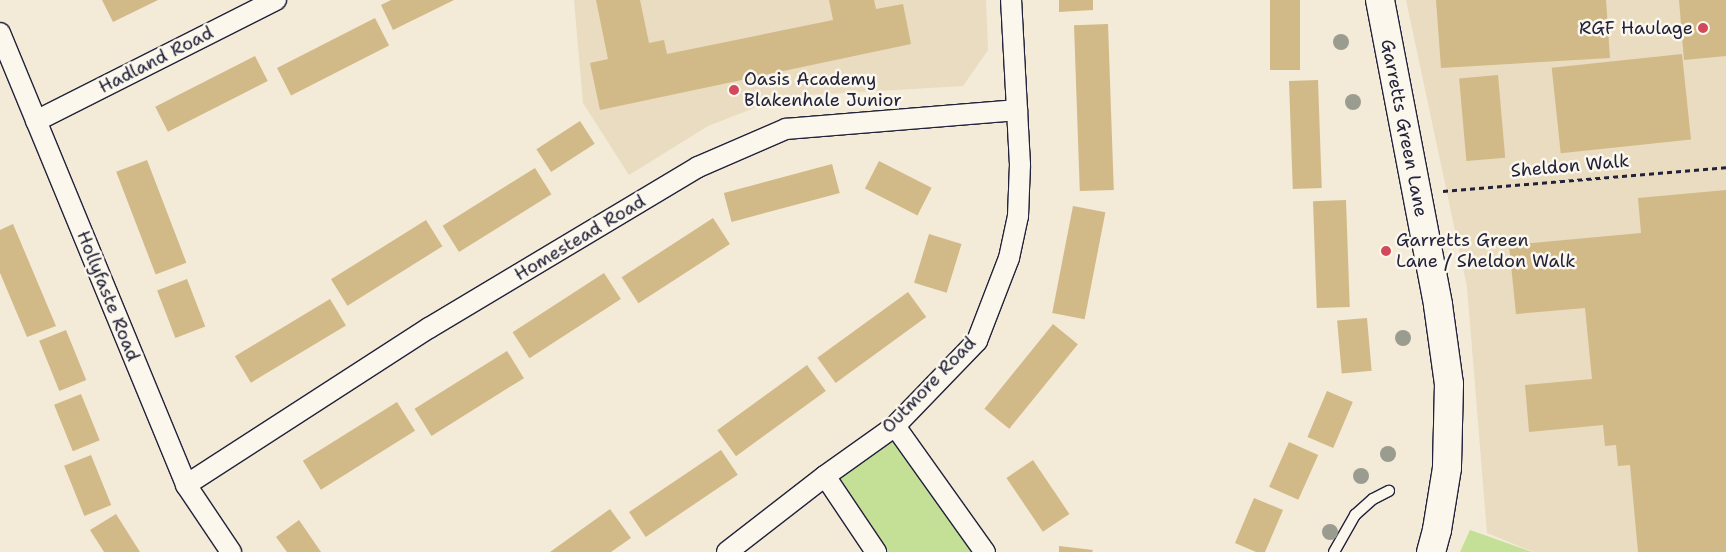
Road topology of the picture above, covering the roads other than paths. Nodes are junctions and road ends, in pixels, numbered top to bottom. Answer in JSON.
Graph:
{"nodes":[{"id":1,"x":276,"y":0,"type":"edge"},
{"id":2,"x":1011,"y":0,"type":"edge"},
{"id":3,"x":1380,"y":0,"type":"edge"},
{"id":4,"x":0,"y":33,"type":"edge"},
{"id":5,"x":1017,"y":110,"type":"junction"},
{"id":6,"x":36,"y":121,"type":"junction"},
{"id":7,"x":895,"y":426,"type":"junction"},
{"id":8,"x":825,"y":476,"type":"junction"},
{"id":9,"x":186,"y":485,"type":"junction"},
{"id":10,"x":1389,"y":491,"type":"dead end"},
{"id":11,"x":231,"y":552,"type":"edge"},
{"id":12,"x":727,"y":552,"type":"edge"},
{"id":13,"x":876,"y":552,"type":"edge"},
{"id":14,"x":985,"y":552,"type":"edge"},
{"id":15,"x":1334,"y":552,"type":"edge"},
{"id":16,"x":1430,"y":552,"type":"edge"}],
"edges":[{"from":1,"to":6,"type":"street","name":"Hadland Road"},
{"from":2,"to":5,"type":"street","name":"Outmore Road"},
{"from":3,"to":16,"type":"street","name":"Garretts Green Lane"},
{"from":4,"to":6,"type":"street","name":"Hollyfaste Road"},
{"from":5,"to":7,"type":"street","name":"Outmore Road"},
{"from":5,"to":9,"type":"street","name":"Homestead Road"},
{"from":6,"to":9,"type":"street","name":"Hollyfaste Road"},
{"from":7,"to":8,"type":"street","name":"Outmore Road"},
{"from":7,"to":14,"type":"street"},
{"from":8,"to":12,"type":"street","name":"Outmore Road"},
{"from":8,"to":13,"type":"street"},
{"from":9,"to":11,"type":"street","name":"Hollyfaste Road"},
{"from":10,"to":15,"type":"lane"}]}
